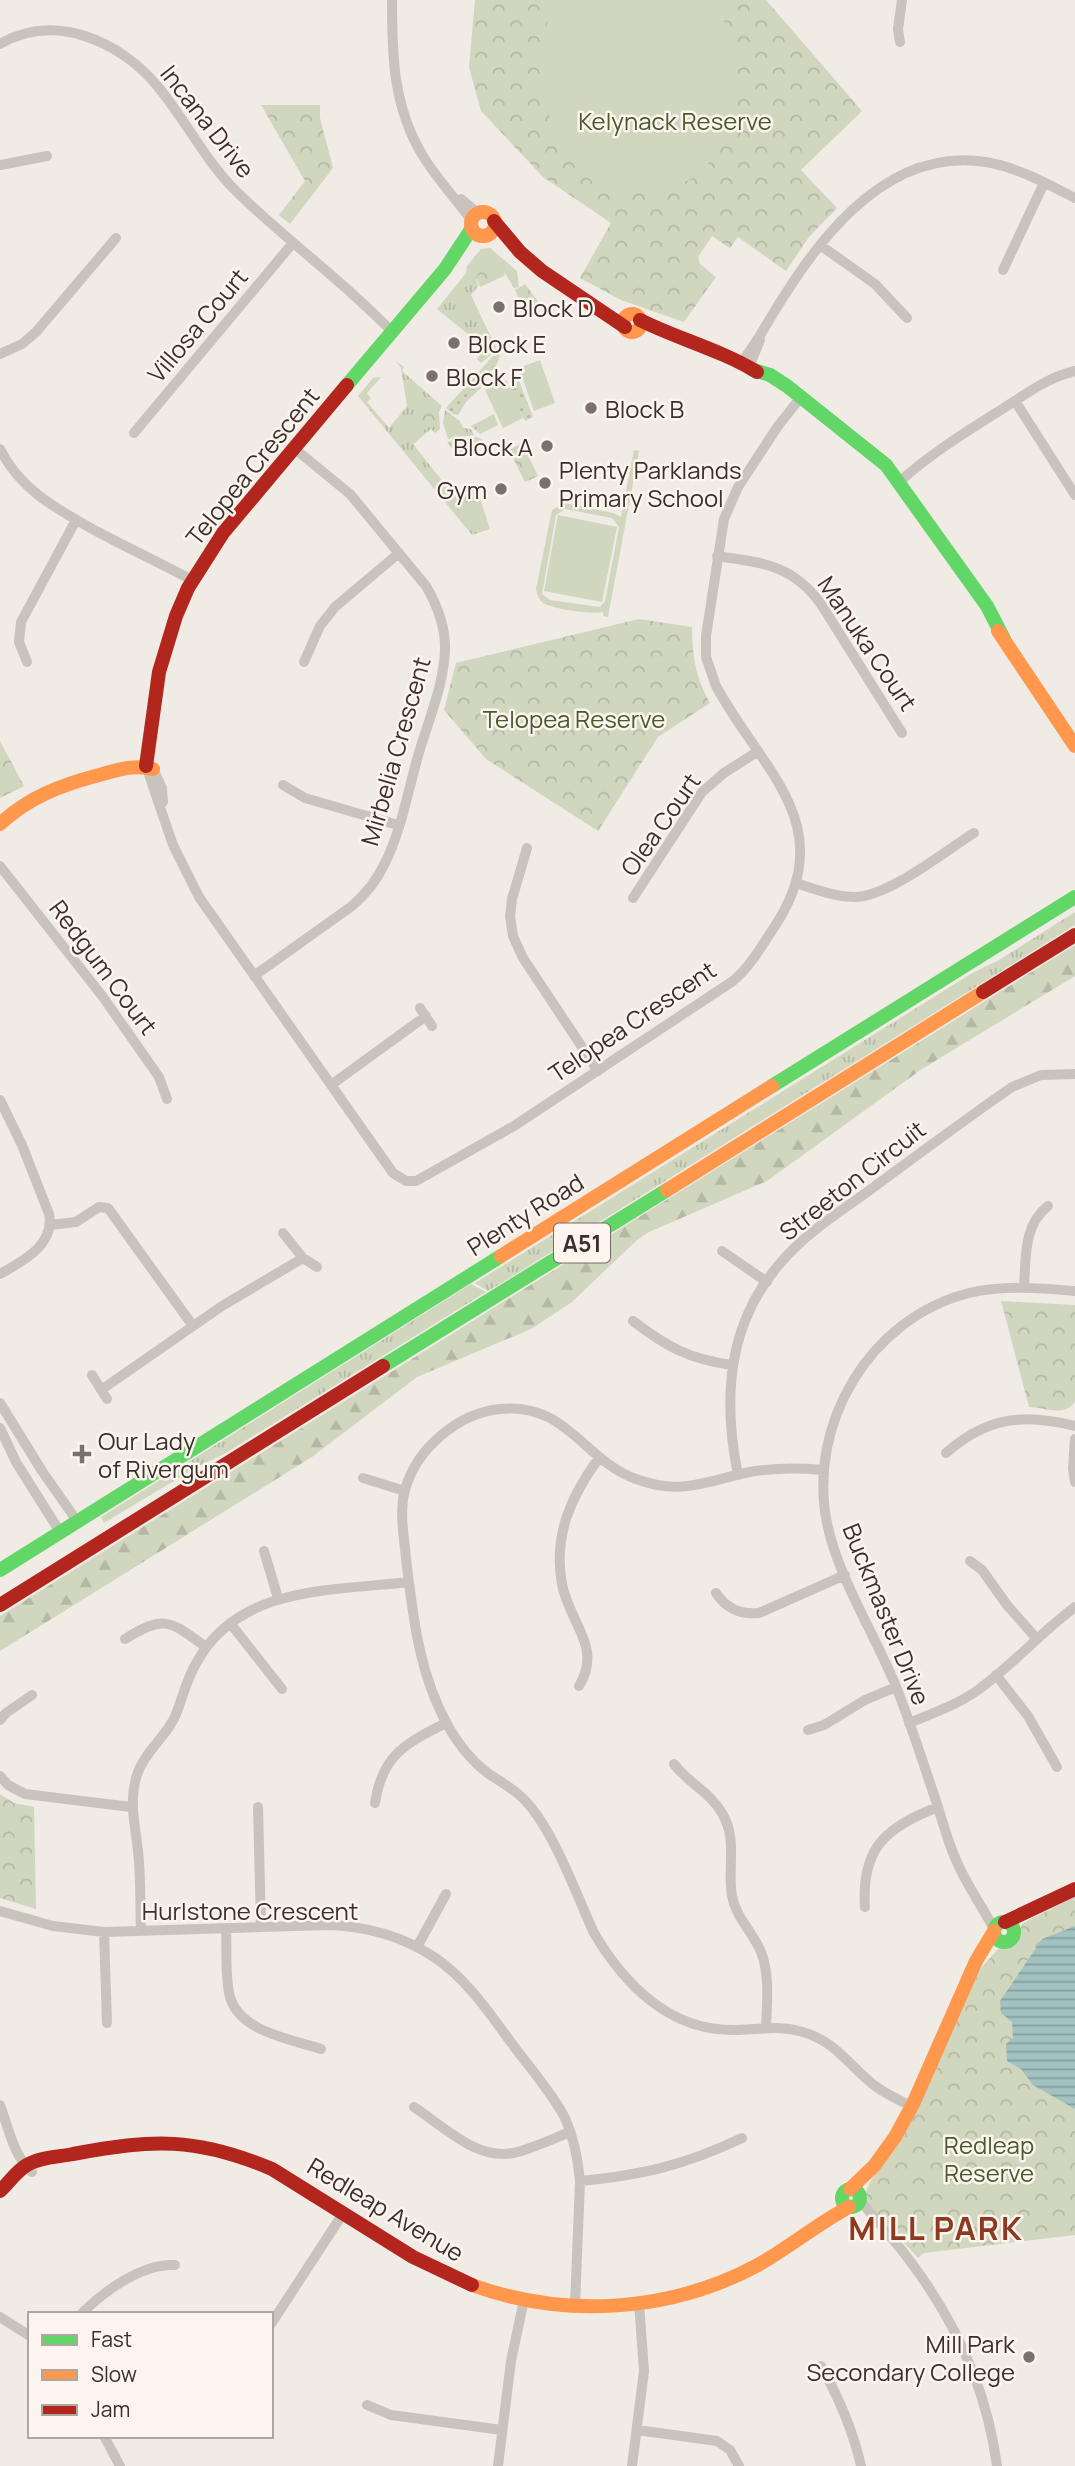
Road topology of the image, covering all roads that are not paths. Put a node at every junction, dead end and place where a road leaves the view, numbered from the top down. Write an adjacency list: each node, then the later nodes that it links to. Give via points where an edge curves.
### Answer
1 (392, 0): 9 (street, via 394,77 410,132 424,158)
2 (902, 0): 3 (street)
3 (900, 42)
4 (0, 44): 11 (street, Incana Drive, via 31,32 63,30 82,34 124,56 160,89 233,188)
5 (47, 156): 6 (street)
6 (0, 165)
7 (1044, 183): 8 (street); 12 (street, via 986,162 955,160 925,165 878,188); 13 (street)
8 (1075, 198)
9 (481, 226): 15 (main road, Telopea Crescent); 17 (main road, via 602,311)
10 (116, 238): 16 (street, via 36,332)
11 (292, 244): 15 (street, Incana Drive); 21 (street, Villosa Court)
12 (820, 245): 14 (street, via 875,284); 17 (street, via 781,299)
13 (1003, 270)
14 (907, 317)
15 (395, 329): 23 (main road, Telopea Crescent)
16 (0, 354)
17 (747, 366): 19 (main road)
18 (1075, 371): 20 (street, via 1048,380)
19 (797, 395): 24 (main road, via 862,446); 28 (street, Telopea Crescent, via 731,498)
20 (1015, 401): 24 (street, via 956,438); 25 (street)
21 (134, 433)
22 (0, 449): 26 (street, via 29,489)
23 (295, 449): 27 (street, Mirbelia Crescent, via 350,494); 29 (main road, Telopea Crescent, via 223,533)
24 (899, 484): 33 (main road, via 987,606)
25 (1075, 495)
26 (76, 520): 29 (street); 30 (street, via 21,622 19,642)
27 (399, 553): 31 (street, via 335,607 320,626); 39 (street, Mirbelia Crescent, via 435,603 445,646 441,676)
28 (717, 556): 32 (street, Manuka Court, via 778,568 808,588); 34 (street, Telopea Crescent, via 706,657 719,692)
29 (190, 582): 36 (main road, Telopea Crescent, via 156,680 152,721 156,751)
30 (27, 662)
31 (304, 662)
32 (902, 733)
33 (1072, 742): 35 (main road)
34 (757, 752): 43 (street, Telopea Crescent, via 790,805 798,827 801,859); 45 (street, Olea Court, via 702,792)
35 (1075, 752)
36 (149, 769): 38 (main road, via 115,769 47,790); 47 (street, Telopea Crescent, via 162,788 163,813 177,855 199,897)
37 (283, 785): 39 (street, via 305,798)
38 (0, 824)
39 (398, 825): 47 (street, Mirbelia Crescent, via 384,864 359,899)
40 (974, 833): 43 (street, via 871,895 846,897)
41 (527, 848): 49 (street, via 512,899 513,936)
42 (0, 866): 52 (street, Redgum Court, via 92,981 154,1068)
43 (796, 883): 49 (street, Telopea Crescent, via 780,917 739,976)
44 (1075, 897): 79 (main road, Plenty Road / A51)
45 (633, 898)
46 (1075, 935): 81 (main road, A51)
47 (254, 976): 51 (street, Telopea Crescent)
48 (432, 1026): 51 (street, via 423,1012)
49 (597, 1072): 51 (street, Telopea Crescent, via 506,1132 411,1181 393,1173)
50 (1075, 1074): 61 (street, Streeton Circuit, via 1041,1075 1012,1087 815,1230)
51 (331, 1085)
52 (167, 1098)
53 (0, 1100): 55 (street, via 29,1162)
54 (1048, 1206): 62 (street, via 1030,1231)
55 (50, 1225): 60 (street, via 40,1247); 65 (street, via 76,1222 99,1207 108,1208)
56 (283, 1233): 58 (street)
57 (722, 1251): 61 (street)
58 (303, 1258): 59 (street); 65 (street)
59 (317, 1267)
60 (0, 1274)
61 (767, 1282): 66 (street, Streeton Circuit, via 745,1320)
62 (1024, 1287): 63 (street, Buckmaster Drive); 74 (street, Buckmaster Drive, via 983,1290 947,1301 887,1339 845,1392 831,1427)
63 (1075, 1291)
64 (632, 1321): 66 (street, via 684,1355)
65 (193, 1326): 67 (street, via 104,1395)
66 (732, 1365): 75 (street, Streeton Circuit, via 729,1424)
67 (92, 1375)
68 (0, 1403): 79 (street)
69 (1075, 1426): 72 (street, via 1025,1418 996,1423 970,1434)
70 (0, 1428): 80 (street)
71 (1075, 1438): 77 (street)
72 (946, 1453)
73 (599, 1458): 75 (street, via 636,1479 669,1486 702,1485); 78 (street, via 553,1419 527,1410 499,1409 462,1422 435,1441 418,1460); 97 (street, via 573,1497 560,1548 562,1587 589,1657 588,1671)
74 (823, 1470): 75 (street, via 779,1469); 86 (street, Buckmaster Drive, via 827,1521)
75 (738, 1475)
76 (363, 1478): 78 (street)
77 (1075, 1482)
78 (405, 1491): 87 (street, via 402,1516)
79 (77, 1521): 80 (main road, Plenty Road / A51); 81 (main road)
80 (60, 1532): 83 (main road); 85 (main road, Plenty Road / A51)
81 (93, 1547): 83 (main road, A51)
82 (264, 1550): 89 (street)
83 (76, 1557): 90 (main road, A51)
84 (970, 1562): 93 (street, via 982,1570)
85 (0, 1570)
86 (845, 1575): 88 (street, via 760,1613 734,1610); 98 (street, Buckmaster Drive)
87 (409, 1582): 89 (street); 102 (street, via 423,1665)
88 (716, 1593)
89 (278, 1598): 92 (street)
90 (0, 1605)
91 (1075, 1607): 93 (street)
92 (230, 1623): 95 (street); 99 (street)
93 (1036, 1638): 96 (street)
94 (125, 1639): 95 (street, via 144,1627 164,1623)
95 (206, 1647): 109 (street, via 191,1672 174,1720 139,1769)
96 (996, 1675): 103 (street, via 958,1702); 106 (street, via 1028,1716)
97 (579, 1686)
98 (896, 1687): 103 (street, Buckmaster Drive); 104 (street)
99 (282, 1689)
100 (32, 1695): 101 (street)
101 (0, 1720)
102 (446, 1723): 108 (street, via 408,1743 390,1760 379,1780); 123 (street, via 469,1757 522,1797 538,1817 604,1950 642,1995 702,2026 731,2030)
103 (909, 1723): 111 (street, Buckmaster Drive)
104 (808, 1730)
105 (674, 1764): 123 (street, via 716,1803 729,1826 732,1898 764,1962)
106 (1057, 1767)
107 (0, 1776): 109 (street, via 25,1794)
108 (375, 1803)
109 (131, 1807): 119 (street)
110 (258, 1807): 116 (street)
111 (938, 1807): 114 (street, via 894,1828 877,1847 864,1879); 118 (street, Buckmaster Drive, via 955,1859)
112 (1075, 1889): 118 (main road, Redleap Avenue)
113 (446, 1894): 121 (street)
114 (865, 1907)
115 (0, 1911): 120 (street, Hurlstone Crescent, via 42,1924)
116 (261, 1927): 117 (street, Hurlstone Crescent); 121 (street, Hurlstone Crescent, via 357,1927)
117 (226, 1928): 119 (street, Hurlstone Crescent); 124 (street, via 229,1996 237,2011 252,2024)
118 (1002, 1929): 126 (main road, Redleap Avenue, via 971,1970)
119 (141, 1931): 120 (street, Hurlstone Crescent)
120 (104, 1932): 122 (street)
121 (417, 1947): 128 (street, Hurlstone Crescent, via 473,1992 551,2096)
122 (107, 2023)
123 (766, 2027): 126 (street, via 794,2029 828,2043 872,2084)
124 (321, 2049)
125 (0, 2105): 130 (street)
126 (911, 2106): 133 (main road, Redleap Avenue)
127 (414, 2107): 128 (street, via 476,2148 492,2153 519,2151)
128 (570, 2132): 131 (street, Hurlstone Crescent)
129 (742, 2138): 131 (street, via 677,2165 637,2175)
130 (29, 2168): 132 (main road, Redleap Avenue, via 16,2185); 134 (main road, Redleap Avenue, via 57,2165 73,2155 116,2145 162,2142 206,2147 272,2169)
131 (580, 2180): 138 (street, Hurlstone Crescent)
132 (1, 2191)
133 (852, 2199): 137 (main road, Redleap Avenue, via 780,2252 729,2278 678,2296); 153 (street, via 909,2259 948,2318 980,2390)
134 (344, 2212): 136 (main road, Redleap Avenue, via 429,2266); 141 (street)
135 (174, 2265): 139 (street, via 152,2269 113,2287)
136 (524, 2300): 138 (main road, Redleap Avenue); 145 (street)
137 (639, 2303): 138 (main road, Redleap Avenue); 146 (street, via 644,2371)
138 (575, 2306)
139 (83, 2312)
140 (0, 2317): 142 (street)
141 (273, 2321)
142 (28, 2335)
143 (821, 2367): 152 (street, via 850,2426)
144 (367, 2405): 145 (street, via 391,2415)
145 (502, 2430): 149 (street)
146 (637, 2430): 150 (street); 151 (street, via 717,2441 730,2450)
147 (105, 2438): 148 (street)
148 (120, 2466)
149 (498, 2466)
150 (632, 2466)
151 (739, 2466)
152 (861, 2466)
153 (997, 2466)

